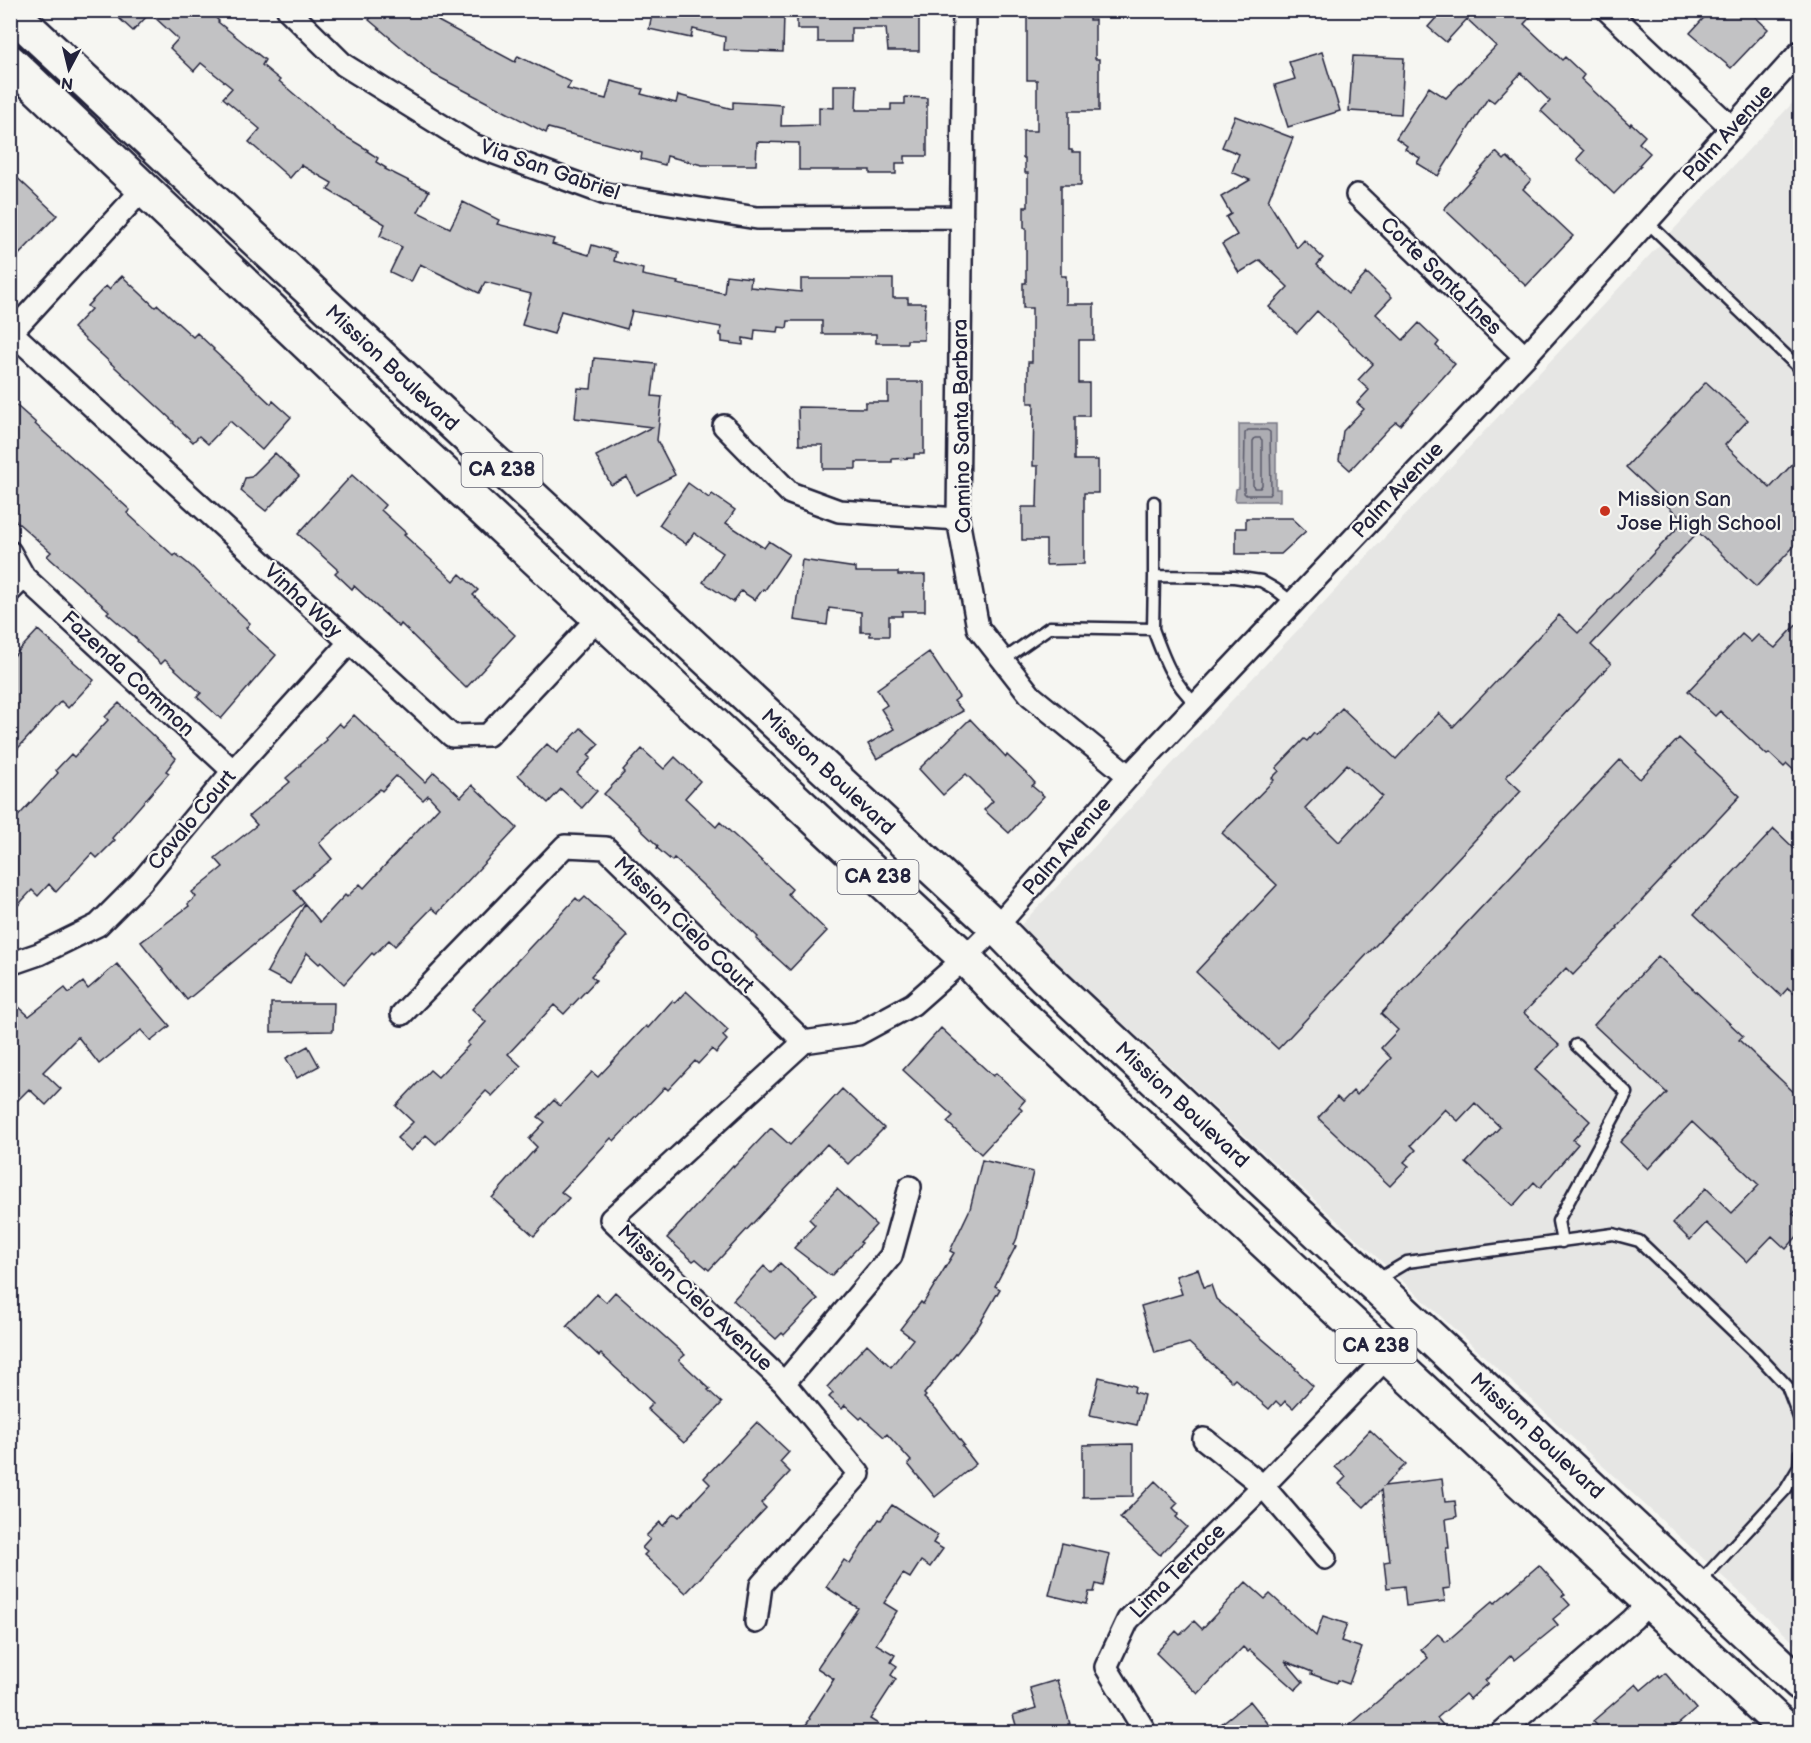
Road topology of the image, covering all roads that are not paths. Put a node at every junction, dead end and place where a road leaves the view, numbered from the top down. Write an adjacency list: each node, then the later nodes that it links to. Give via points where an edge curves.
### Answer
1 (10, 10): 29 (main road, Mission Boulevard / CA 238)
2 (288, 10): 10 (street, Via San Gabriel, via 345,65 473,145 606,194 757,218)
3 (964, 10): 10 (street, Camino Santa Barbara)
4 (1607, 10): 7 (street)
5 (1800, 52): 7 (street, Palm Avenue)
6 (10, 62): 8 (main road, Mission Boulevard / CA 238)
7 (1732, 128): 11 (street, Palm Avenue)
8 (142, 189): 12 (street); 22 (main road, Mission Boulevard / CA 238)
9 (1357, 195): 13 (street, Corte Santa Ines)
10 (962, 217): 17 (street, Camino Santa Barbara)
11 (1646, 221): 13 (street, Palm Avenue); 14 (lane)
12 (11, 332): 24 (street, Vinha Way)
13 (1525, 357): 21 (street, Palm Avenue)
14 (1800, 369)
15 (724, 426): 17 (street, via 790,493 839,512)
16 (1154, 502): 19 (lane)
17 (958, 519): 25 (street, Camino Santa Barbara, via 978,628)
18 (10, 552): 20 (street, Fazenda Common)
19 (1154, 576): 21 (lane, via 1261,581); 23 (lane)
20 (17, 584): 27 (street, Fazenda Common)
21 (1292, 602): 26 (street, Palm Avenue)
22 (598, 618): 24 (street, Vinha Way, via 488,735 452,736); 30 (main road, Mission Boulevard / CA 238)
23 (1154, 629): 25 (lane, via 1050,627); 26 (lane, via 1165,664)
24 (349, 643): 27 (street, Cavalo Court)
25 (1004, 660): 28 (street, Camino Santa Barbara, via 1031,696)
26 (1196, 704): 28 (street, Palm Avenue)
27 (233, 771): 31 (street, Cavalo Court, via 141,882 99,925)
28 (1129, 776): 29 (street, Palm Avenue)
29 (996, 927): 30 (street); 37 (main road, Mission Boulevard / CA 238)
30 (965, 958): 33 (street, via 913,1004 858,1034); 38 (main road, Mission Boulevard / CA 238, via 1008,1003)
31 (10, 964)
32 (402, 1014): 33 (street, Mission Cielo Court, via 565,846 606,848)
33 (804, 1042): 39 (street, Mission Cielo Avenue, via 611,1219)
34 (1576, 1045): 36 (lane, via 1628,1093 1558,1221)
35 (910, 1187): 39 (street, via 891,1256)
36 (1562, 1242): 37 (lane, via 1407,1262); 40 (lane, via 1613,1234 1639,1241 1788,1386)
37 (1373, 1283): 45 (main road, Mission Boulevard / CA 238)
38 (1387, 1357): 43 (street, Lima Terrace); 46 (main road, Mission Boulevard / CA 238)
39 (784, 1383): 47 (street, Mission Cielo Avenue, via 859,1474 761,1585)
40 (1800, 1420)
41 (1204, 1439): 43 (street)
42 (1800, 1453): 45 (lane, via 1798,1467 1786,1490)
43 (1263, 1486): 44 (street); 49 (street, Lima Terrace, via 1128,1620 1106,1667)
44 (1325, 1558)
45 (1696, 1586): 48 (main road, Mission Boulevard / CA 238)
46 (1649, 1602): 50 (street); 51 (main road, Mission Boulevard / CA 238)
47 (756, 1622)
48 (1800, 1683)
49 (1143, 1728)
50 (1502, 1732)
51 (1789, 1732)

